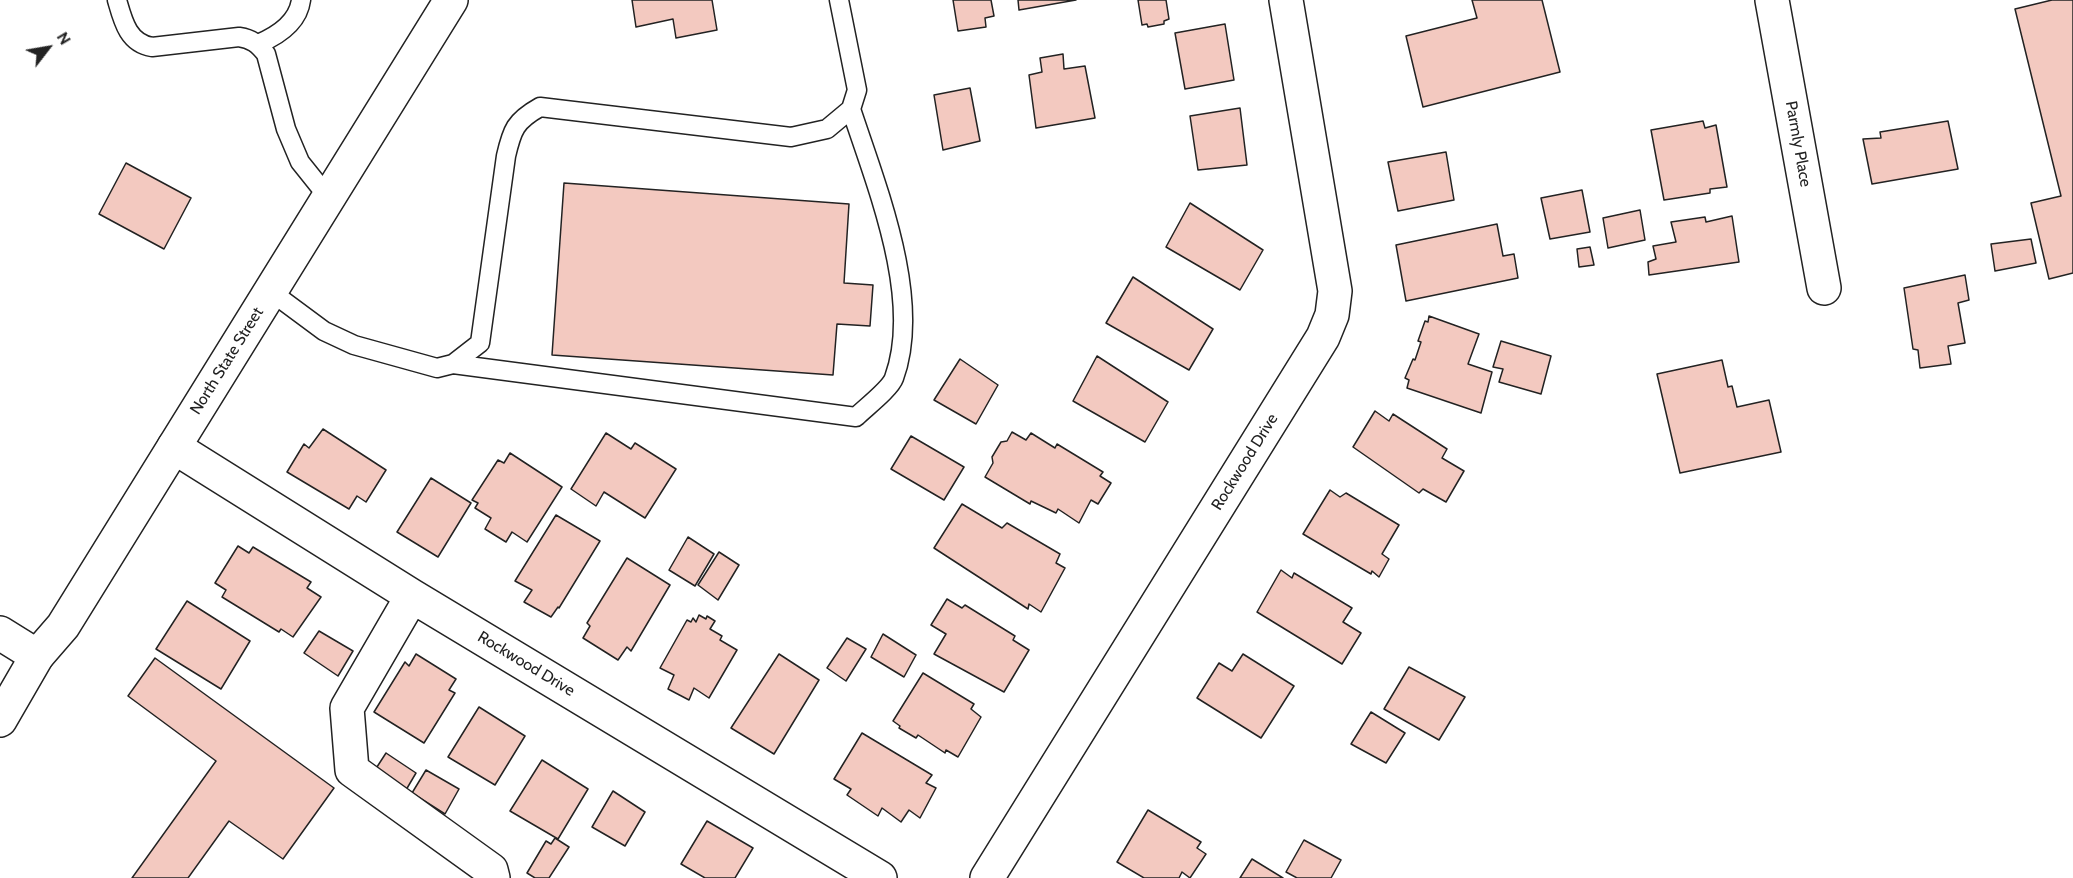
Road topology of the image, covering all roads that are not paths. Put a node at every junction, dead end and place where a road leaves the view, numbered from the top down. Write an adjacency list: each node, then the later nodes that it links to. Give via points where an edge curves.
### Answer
1 (117, 0): 7 (lane, via 132,38 143,46 239,38)
2 (301, 0): 7 (lane, via 290,24 274,38)
3 (451, 0): 9 (street, North State Street)
4 (839, 0): 8 (lane, via 856,90)
5 (1286, 0): 20 (street, Rockwood Drive, via 1335,291 1332,315 1323,337)
6 (1772, 0): 10 (street, Parmly Place)
7 (258, 44): 9 (lane, via 266,54 286,129 300,162)
8 (851, 109): 12 (lane, via 827,129 791,137 540,107 524,116 512,131 506,156 480,343); 12 (lane, via 888,222 901,290 903,337 894,380 856,417)
9 (328, 197): 11 (street, North State Street)
10 (1824, 288)
11 (270, 291): 12 (lane, via 324,331 354,345 437,368); 13 (street, North State Street)
12 (453, 364)
13 (174, 447): 14 (street, Rockwood Drive); 16 (street, North State Street, via 63,626)
14 (412, 596): 18 (street, via 346,708 352,770 491,870); 19 (street, Rockwood Drive)
15 (0, 633): 16 (street)
16 (36, 656): 17 (street, North State Street)
17 (0, 720)
18 (493, 878)
19 (880, 878)
20 (987, 878)

